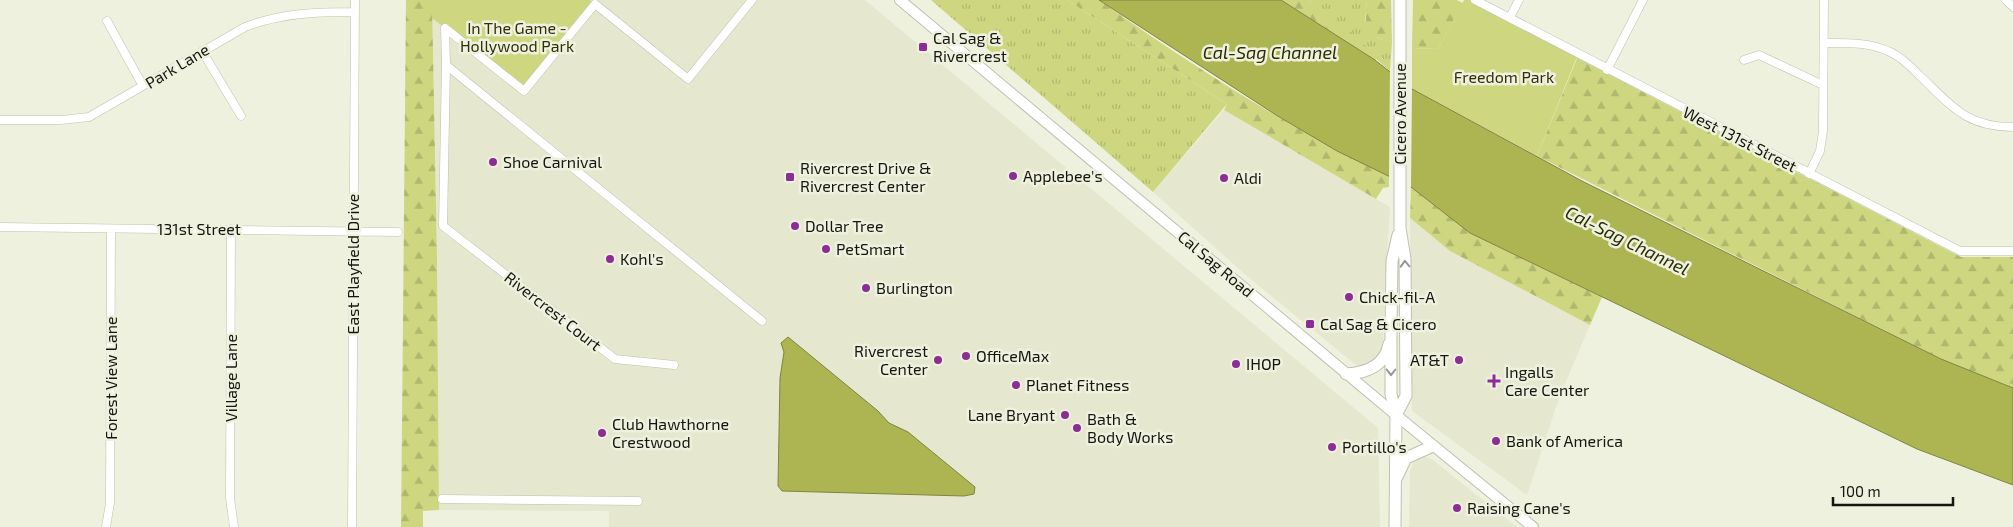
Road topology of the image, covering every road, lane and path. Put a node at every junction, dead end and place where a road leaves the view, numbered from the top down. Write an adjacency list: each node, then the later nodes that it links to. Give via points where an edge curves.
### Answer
1 (355, 0): 11 (street, East Playfield Drive)
2 (752, 0): 17 (street, via 688,79 595,4 524,92 445,28)
3 (900, 0): 35 (main road, Cal Sag Road)
4 (1400, 0): 26 (main road, Cicero Avenue)
5 (1475, 0): 12 (street, West 131st Street)
6 (1519, 0): 12 (street)
7 (1643, 0): 18 (street)
8 (1824, 0): 14 (street)
9 (2006, 0): 10 (street)
10 (2013, 7)
11 (355, 12): 15 (street, Park Lane, via 300,12 272,18 240,30); 29 (street, East Playfield Drive)
12 (1510, 17): 18 (street, West 131st Street)
13 (107, 21): 20 (street)
14 (1824, 43): 19 (street); 23 (street, via 1862,44 1889,51 1959,113 1978,123)
15 (202, 51): 20 (street, Park Lane); 21 (street)
16 (1744, 60): 19 (street, via 1759,55)
17 (446, 65): 32 (street); 34 (street, Rivercrest Court, via 443,226 615,359)
18 (1608, 70): 24 (street, West 131st Street)
19 (1823, 85): 24 (street, via 1820,151)
20 (143, 86): 22 (street, Park Lane, via 89,117)
21 (242, 116)
22 (0, 120)
23 (2013, 127)
24 (1809, 174): 31 (street, West 131st Street, via 1960,251)
25 (0, 227): 27 (street, 131st Street)
26 (1400, 228): 33 (main road, Cicero Avenue, via 1392,261); 36 (main road, Cicero Avenue, one-way to 26, via 1406,396 1405,259)
27 (111, 229): 28 (street, 131st Street); 41 (street, Forest View Lane, via 110,503)
28 (232, 230): 29 (street, 131st Street); 42 (street, Village Lane, via 230,498)
29 (353, 232): 30 (street, 131st Street); 43 (street, East Playfield Drive)
30 (398, 232)
31 (2013, 251)
32 (762, 321)
33 (1391, 328): 35 (main road, via 1388,348 1380,363 1361,373); 36 (main road, Cicero Avenue, one-way to 36, via 1391,394)
34 (674, 365)
35 (1346, 374): 36 (main road, Cal Sag Road)
36 (1396, 415): 37 (main road, Cal Sag Road); 38 (main road, Cicero Avenue)
37 (1433, 446): 38 (main road, via 1406,458); 45 (main road, Cal Sag Road)
38 (1395, 480): 44 (main road, Cicero Avenue)
39 (442, 499): 40 (street)
40 (638, 501)
41 (106, 527)
42 (234, 527)
43 (352, 527)
44 (1395, 527)
45 (1533, 527)

